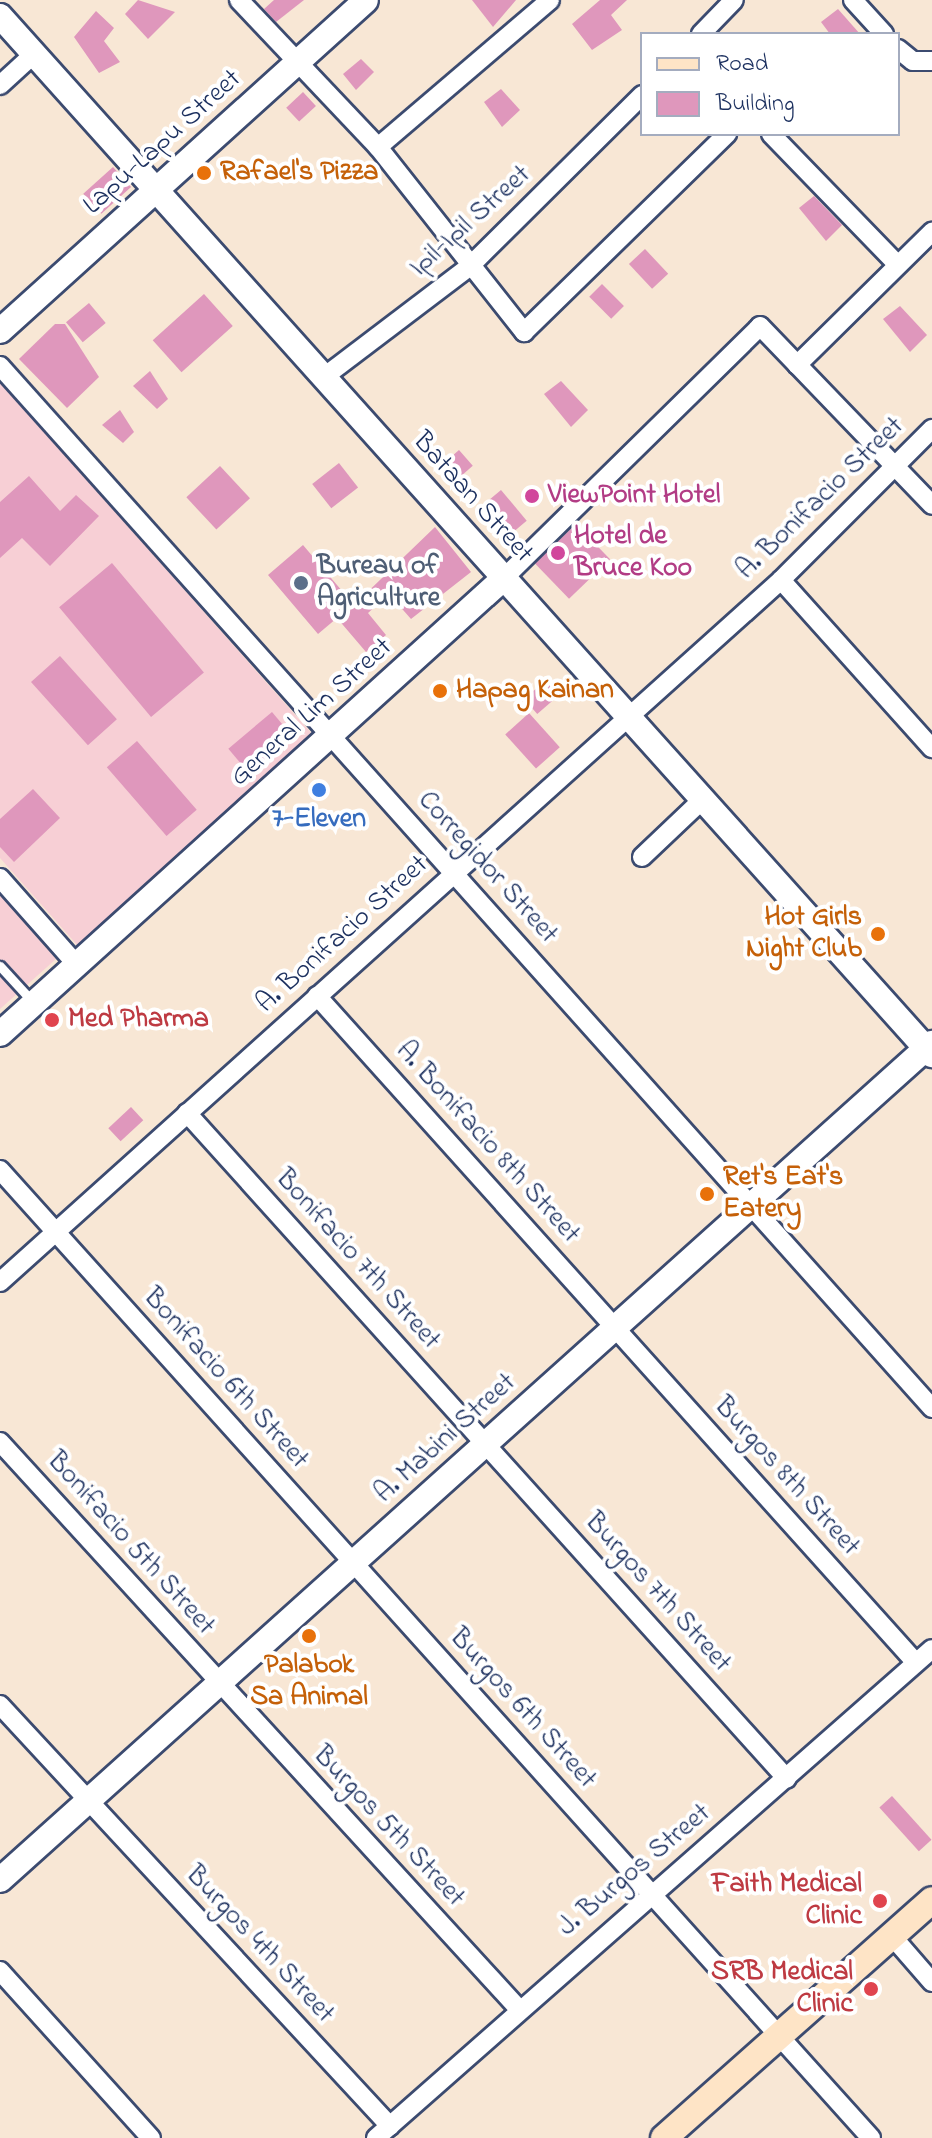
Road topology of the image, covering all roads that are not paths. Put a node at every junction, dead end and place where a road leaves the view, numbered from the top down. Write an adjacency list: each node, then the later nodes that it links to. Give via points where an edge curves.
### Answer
1 (239, 0): 12 (street)
2 (366, 0): 12 (street, Lapu-Lapu Street)
3 (550, 0): 17 (street)
4 (734, 0): 7 (street)
5 (853, 0): 8 (street)
6 (0, 16): 10 (street, Bataan Street)
7 (703, 32)
8 (882, 32)
9 (900, 51): 11 (street, via 913,61)
10 (34, 54): 13 (street); 18 (street, Bataan Street)
11 (932, 61)
12 (296, 64): 17 (street); 18 (street, Lapu-Lapu Street)
13 (0, 85)
14 (640, 97): 21 (street, Ipil-Ipil Street)
15 (725, 136): 21 (street, via 529,331 514,326)
16 (773, 136): 20 (street)
17 (378, 147): 21 (street)
18 (156, 190): 22 (street, Lapu-Lapu Street); 25 (street, Bataan Street)
19 (932, 232): 20 (street)
20 (897, 264): 23 (street)
21 (469, 267): 25 (street, Ipil-Ipil Street)
22 (0, 331)
23 (797, 365): 27 (street); 29 (street, General Lim Street, via 760,326)
24 (0, 366): 32 (street, Corregidor Street)
25 (324, 377): 29 (street, Bataan Street)
26 (932, 429): 27 (street, A. Bonifacio Street)
27 (896, 466): 28 (street); 30 (street, A. Bonifacio Street)
28 (932, 505)
29 (504, 578): 31 (street, Bataan Street); 32 (street, General Lim Street)
30 (781, 580): 31 (street, A. Bonifacio Street); 33 (street)
31 (628, 718): 34 (street, Bataan Street); 36 (street, A. Bonifacio Street)
32 (332, 736): 36 (street, Corregidor Street); 38 (street, General Lim Street)
33 (932, 748)
34 (702, 800): 35 (street); 43 (street, Bataan Street)
35 (642, 857)
36 (454, 873): 40 (street, A. Bonifacio Street); 46 (street, Corregidor Street)
37 (0, 878): 38 (street)
38 (77, 965): 41 (street, General Lim Street)
39 (1, 969): 41 (lane)
40 (317, 996): 44 (street, A. Bonifacio Street); 49 (street, A. Bonifacio 8th Street)
41 (35, 1004): 42 (street, General Lim Street)
42 (0, 1034)
43 (930, 1048): 46 (street, A. Mabini Street)
44 (187, 1113): 47 (street, A. Bonifacio Street); 52 (street, Bonifacio 7th Street)
45 (0, 1170): 47 (street, Bonifacio 6th Street)
46 (751, 1205): 49 (street, A. Mabini Street); 50 (street, Corregidor Street)
47 (55, 1232): 48 (street, A. Bonifacio Street); 53 (street, Bonifacio 6th Street)
48 (0, 1282)
49 (615, 1328): 52 (street, A. Mabini Street); 55 (street, Burgos 8th Street)
50 (932, 1408)
51 (0, 1442): 56 (street, Bonifacio 5th Street)
52 (485, 1444): 53 (street, A. Mabini Street); 58 (street, Burgos 7th Street)
53 (352, 1563): 56 (street, A. Mabini Street); 61 (street, Burgos 6th Street)
54 (932, 1649): 55 (street, J. Burgos Street)
55 (916, 1663): 58 (street, J. Burgos Street)
56 (218, 1684): 59 (street, A. Mabini Street); 66 (street, Burgos 5th Street)
57 (0, 1705): 59 (street, Burgos 4th Street)
58 (787, 1779): 61 (street, J. Burgos Street)
59 (87, 1802): 60 (street, A. Mabini Street); 68 (street, Burgos 4th Street)
60 (0, 1880)
61 (651, 1892): 66 (street, J. Burgos Street); 67 (street, Burgos 6th Street)
62 (932, 1900): 63 (main road)
63 (892, 1936): 65 (street); 67 (main road)
64 (0, 1971): 69 (street)
65 (932, 1982)
66 (518, 2008): 68 (street, J. Burgos Street)
67 (779, 2036): 70 (main road); 71 (street, Burgos 6th Street)
68 (383, 2132)
69 (151, 2138)
70 (664, 2138)
71 (871, 2138)

